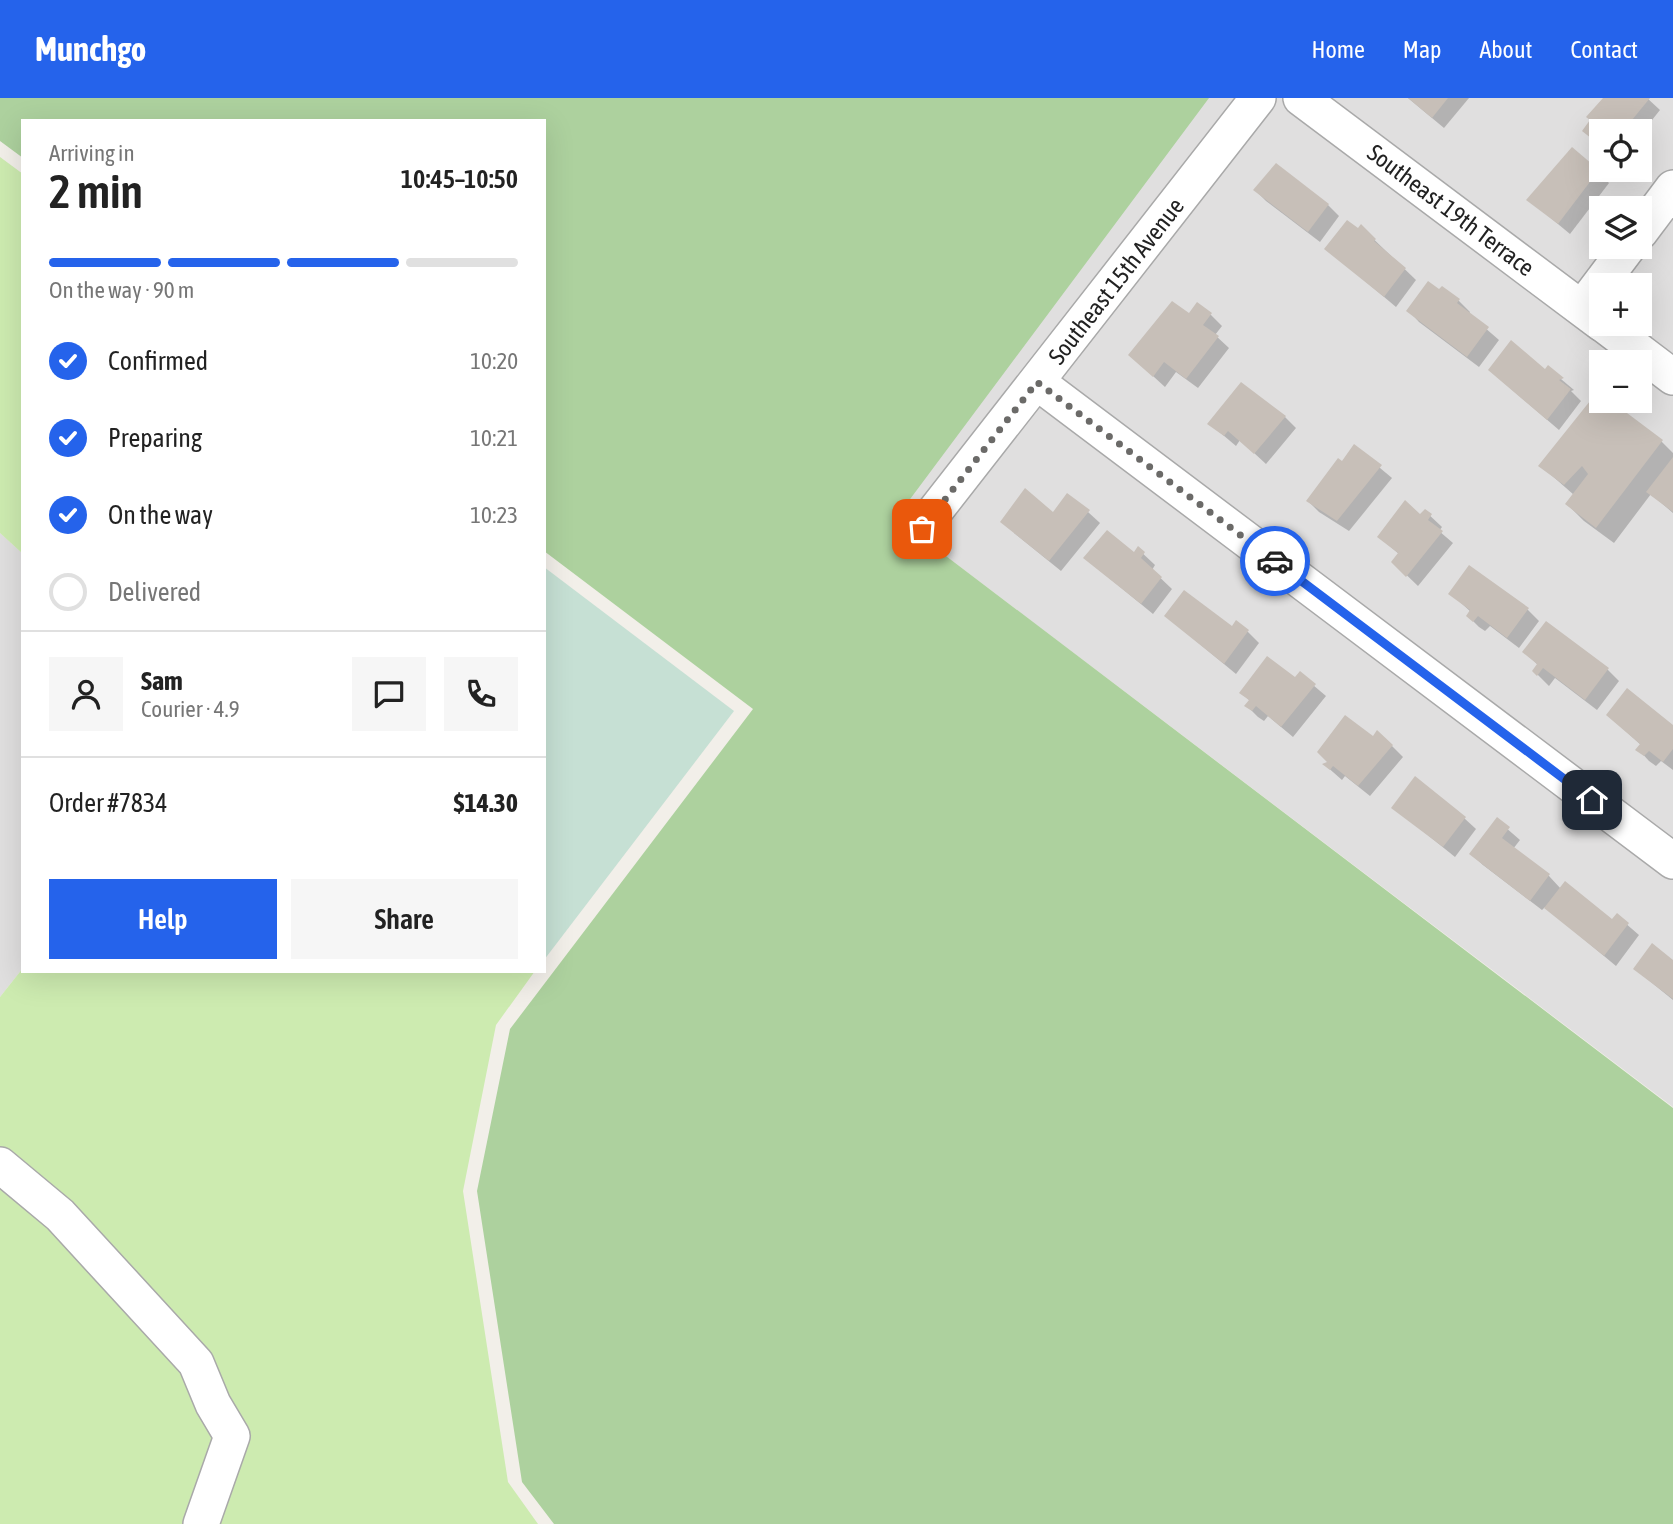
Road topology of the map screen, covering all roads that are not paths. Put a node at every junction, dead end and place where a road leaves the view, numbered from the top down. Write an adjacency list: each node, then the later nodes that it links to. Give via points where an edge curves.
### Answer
1 (1258, 98): 8 (street, Southeast 15th Avenue)
2 (1301, 98): 5 (street, Southeast 19th Terrace)
3 (1673, 188): 4 (street)
4 (1652, 216)
5 (1589, 314)
6 (1619, 336): 7 (street, Southeast 19th Terrace)
7 (1673, 377)
8 (1037, 382): 9 (street, Southeast 15th Avenue); 10 (street)
9 (922, 529)
10 (1668, 847)
11 (0, 1166): 12 (street, via 60,1214 196,1363 232,1436)
12 (201, 1524)

